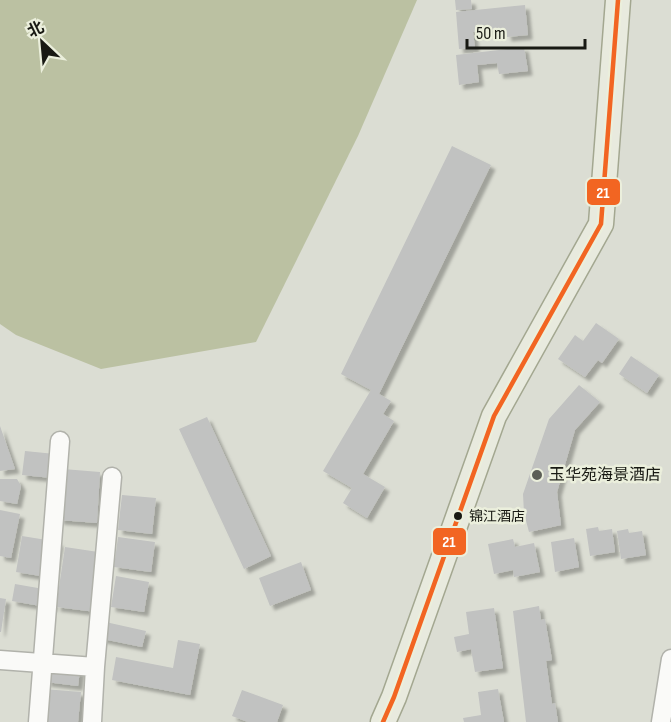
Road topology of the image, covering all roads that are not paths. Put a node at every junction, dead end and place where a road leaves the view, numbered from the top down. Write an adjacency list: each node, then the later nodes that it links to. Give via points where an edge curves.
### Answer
1 (618, 0): 10 (main road, via 601,224 494,416)
2 (60, 441): 6 (street)
3 (112, 477): 7 (street)
4 (671, 659): 11 (street)
5 (0, 660): 6 (street)
6 (43, 663): 7 (street); 8 (street)
7 (95, 667): 9 (street)
8 (38, 722)
9 (92, 722)
10 (383, 722)
11 (661, 722)

